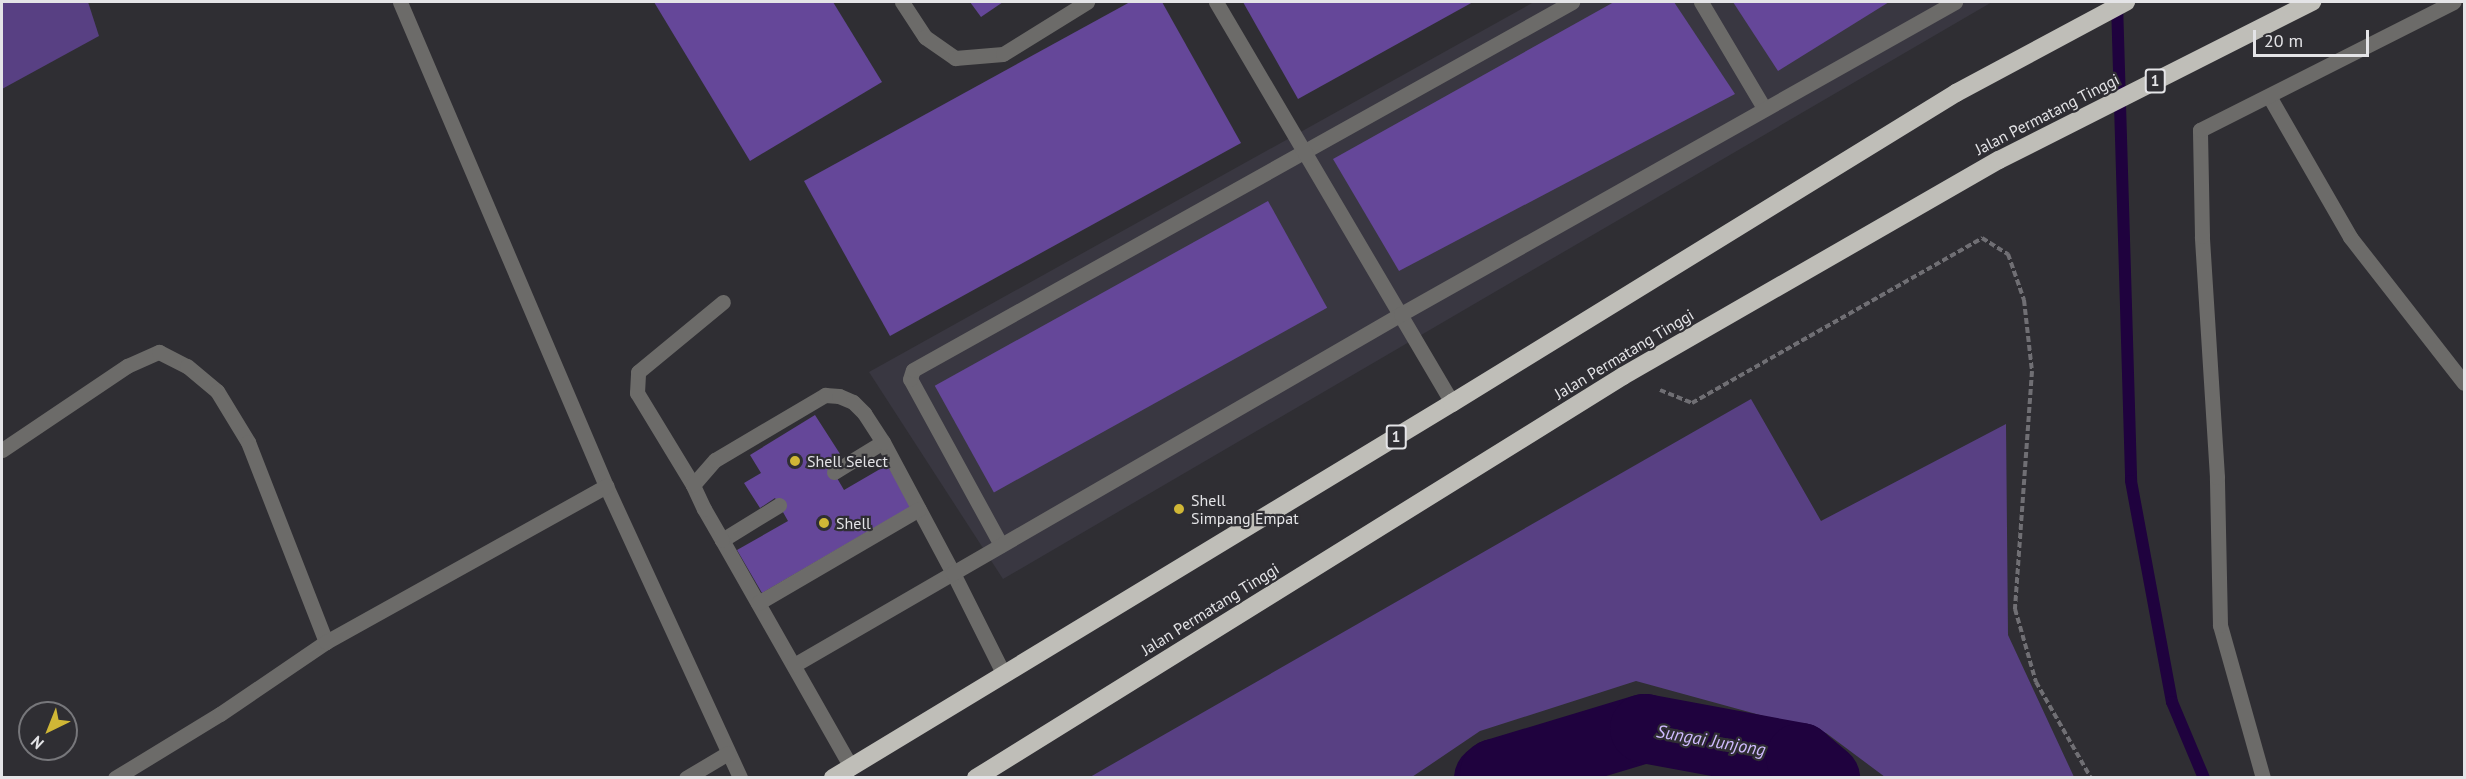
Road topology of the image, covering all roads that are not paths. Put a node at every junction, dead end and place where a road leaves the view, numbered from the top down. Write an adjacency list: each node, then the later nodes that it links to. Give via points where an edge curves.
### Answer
1 (400, 2): 22 (street)
2 (902, 2): 3 (street, via 925,37 955,58 1003,54)
3 (1087, 2)
4 (1216, 2): 13 (street)
5 (1572, 2): 13 (street)
6 (1701, 2): 12 (street)
7 (1956, 2): 12 (street)
8 (2126, 2): 17 (highway, 1, via 1956,93)
9 (2312, 2): 38 (highway, Jalan Permatang Tinggi / 1, via 1999,160 1623,376)
10 (2453, 2): 11 (street)
11 (2269, 96): 16 (street, via 2350,237); 39 (street, via 2200,130 2202,236 2217,477 2220,626)
12 (1764, 108): 15 (street)
13 (1305, 151): 15 (street); 26 (street, via 913,370 910,379)
14 (723, 302): 21 (street, via 638,372 637,393)
15 (1401, 314): 17 (street); 26 (street)
16 (2464, 381)
17 (1452, 403): 31 (highway, 1)
18 (882, 442): 20 (street); 21 (street, via 853,402 825,395 715,460); 24 (street)
19 (2, 450): 29 (street, via 127,366 159,352 187,366 217,391 248,442)
20 (834, 471)
21 (693, 485): 25 (street)
22 (606, 486): 29 (street); 32 (street)
23 (779, 505): 25 (street)
24 (919, 509): 27 (street); 28 (street)
25 (723, 540): 28 (street)
26 (1001, 545): 27 (street)
27 (953, 573): 30 (street); 31 (street)
28 (758, 603): 30 (street)
29 (326, 642): 34 (street, via 220,714)
30 (794, 665): 33 (street)
31 (1004, 675): 33 (highway, 1)
32 (728, 753): 35 (street); 36 (street)
33 (851, 767): 37 (highway, 1)
34 (115, 777)
35 (686, 777)
36 (740, 777)
37 (833, 777)
38 (976, 777)
39 (2263, 777)

